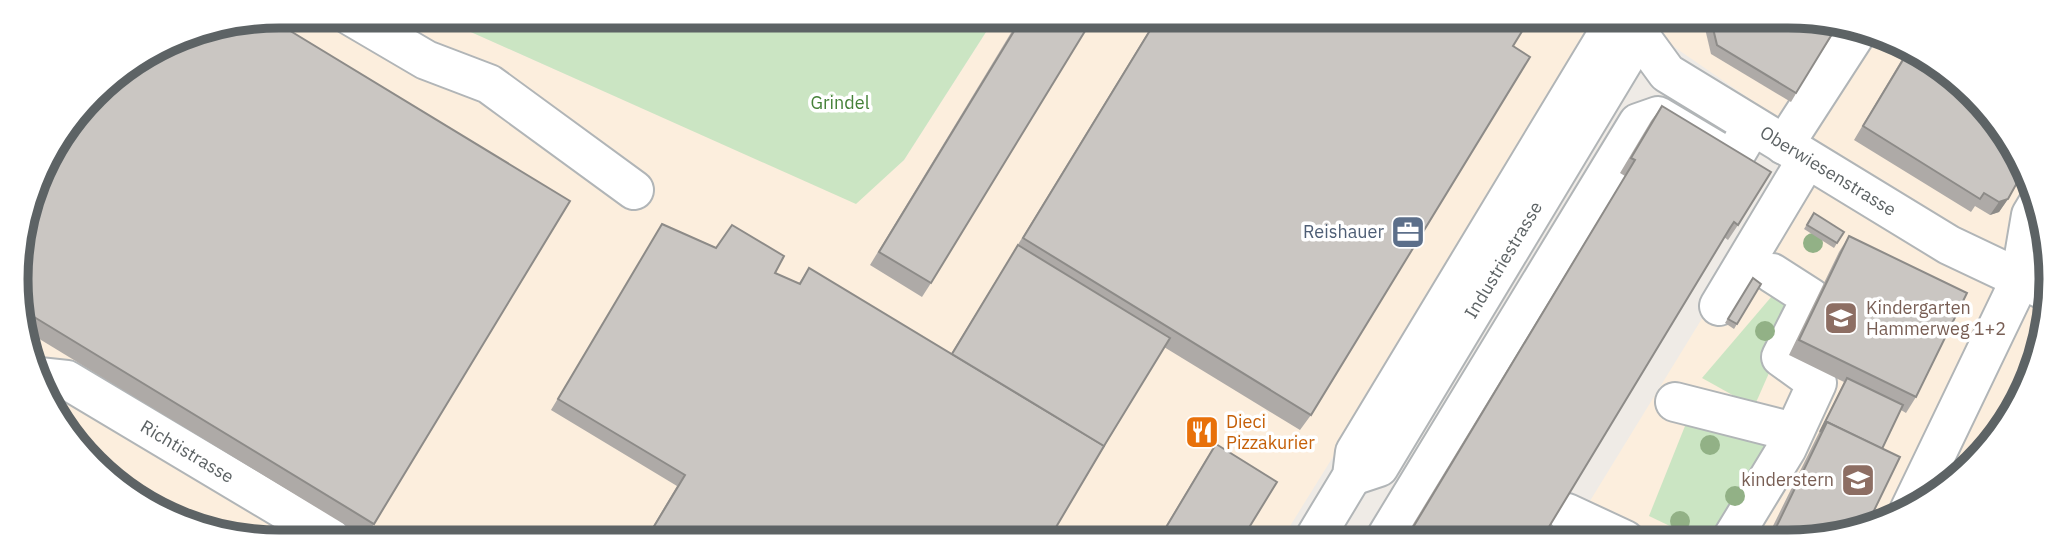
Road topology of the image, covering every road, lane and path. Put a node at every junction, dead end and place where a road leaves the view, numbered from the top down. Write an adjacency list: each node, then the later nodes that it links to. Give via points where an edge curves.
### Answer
1 (371, 28): 6 (street, via 426,60 488,84)
2 (1633, 28): 17 (street, Industriestrasse, via 1630,50 1379,467 1352,476)
3 (1638, 28): 5 (street, Oberwiesenstrasse, via 1667,73)
4 (1853, 37): 5 (street)
5 (1781, 144): 9 (street, Oberwiesenstrasse, via 1949,245); 10 (street); 18 (street, via 1731,160 1658,116 1639,123)
6 (634, 190)
7 (2031, 218): 9 (street)
8 (1772, 273): 13 (street, via 1811,298 1781,358 1817,383)
9 (2033, 286): 14 (street)
10 (1718, 306)
11 (48, 378): 16 (street, Richtistrasse, via 67,380)
12 (1675, 402): 13 (street)
13 (1793, 432): 20 (street)
14 (1920, 492)
15 (1567, 513): 19 (street)
16 (318, 530)
17 (1319, 530)
18 (1390, 530)
19 (1604, 530)
20 (1737, 530)

